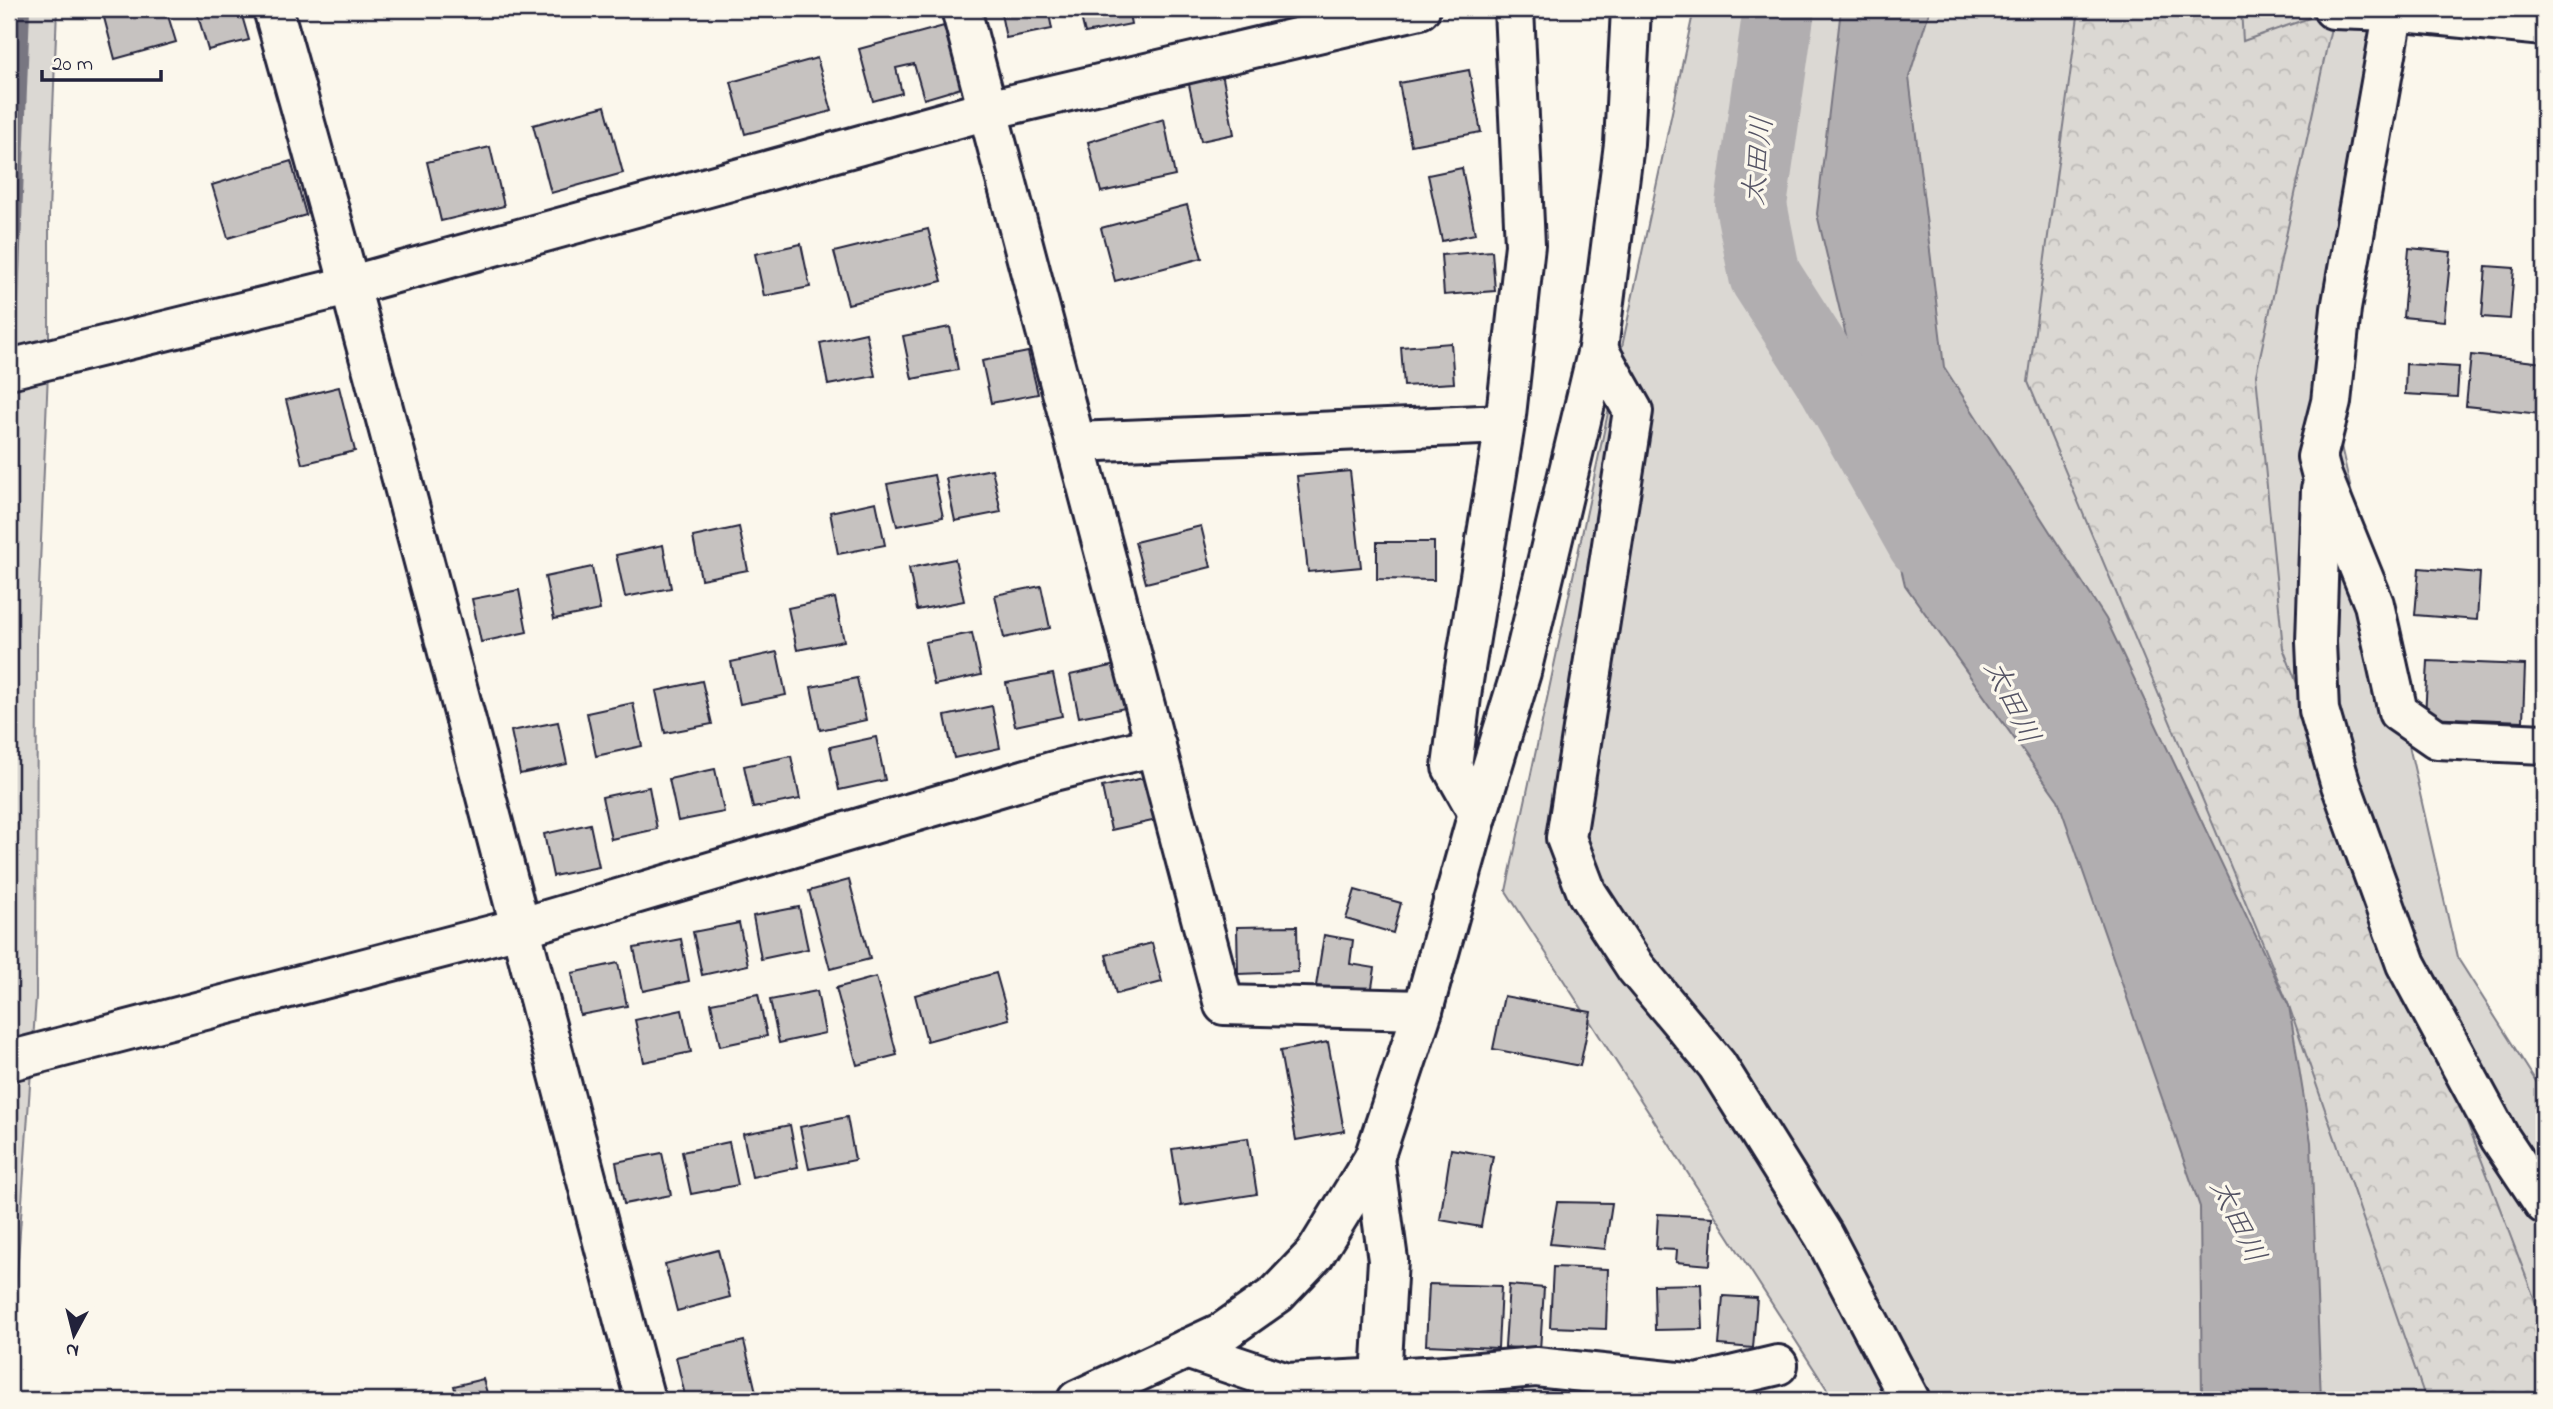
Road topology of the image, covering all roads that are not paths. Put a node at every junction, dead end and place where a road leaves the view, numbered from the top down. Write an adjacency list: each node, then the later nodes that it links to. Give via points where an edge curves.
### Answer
1 (274, 9): 10 (street)
2 (961, 9): 9 (street)
3 (1420, 9): 9 (street)
4 (1514, 9): 13 (street, via 1525,245)
5 (1631, 9): 11 (street, via 1624,144)
6 (2334, 9): 7 (street)
7 (2394, 10): 8 (street); 15 (street, via 2341,309 2330,402 2316,457)
8 (2544, 26)
9 (988, 110): 10 (street); 14 (street)
10 (352, 285): 12 (street); 19 (street)
11 (1598, 349): 18 (street, via 1521,672); 32 (street, via 1633,411 1566,838 1587,893 1636,968 1717,1065 1824,1236)
12 (9, 369)
13 (1505, 424): 14 (street); 18 (street, via 1452,767)
14 (1076, 442): 17 (street)
15 (2322, 477): 16 (street, via 2374,604 2398,712 2437,739); 23 (street, via 2316,642 2319,710 2340,782 2406,964 2500,1138)
16 (2544, 744)
17 (1156, 746): 19 (street, via 1054,771); 20 (street, via 1224,1005)
18 (1478, 813): 20 (street)
19 (519, 928): 21 (street); 30 (street)
20 (1423, 1010): 22 (street)
21 (9, 1061)
22 (1374, 1158): 24 (street, via 1315,1254 1277,1294 1223,1332); 26 (street, via 1388,1260)
23 (2544, 1204)
24 (1186, 1349): 27 (street); 31 (street)
25 (1778, 1365): 29 (street)
26 (1381, 1378): 27 (street); 28 (street)
27 (1247, 1385)
28 (1448, 1387): 29 (street, via 1536,1367)
29 (1700, 1392)
30 (645, 1400)
31 (1077, 1400)
32 (1910, 1400)

